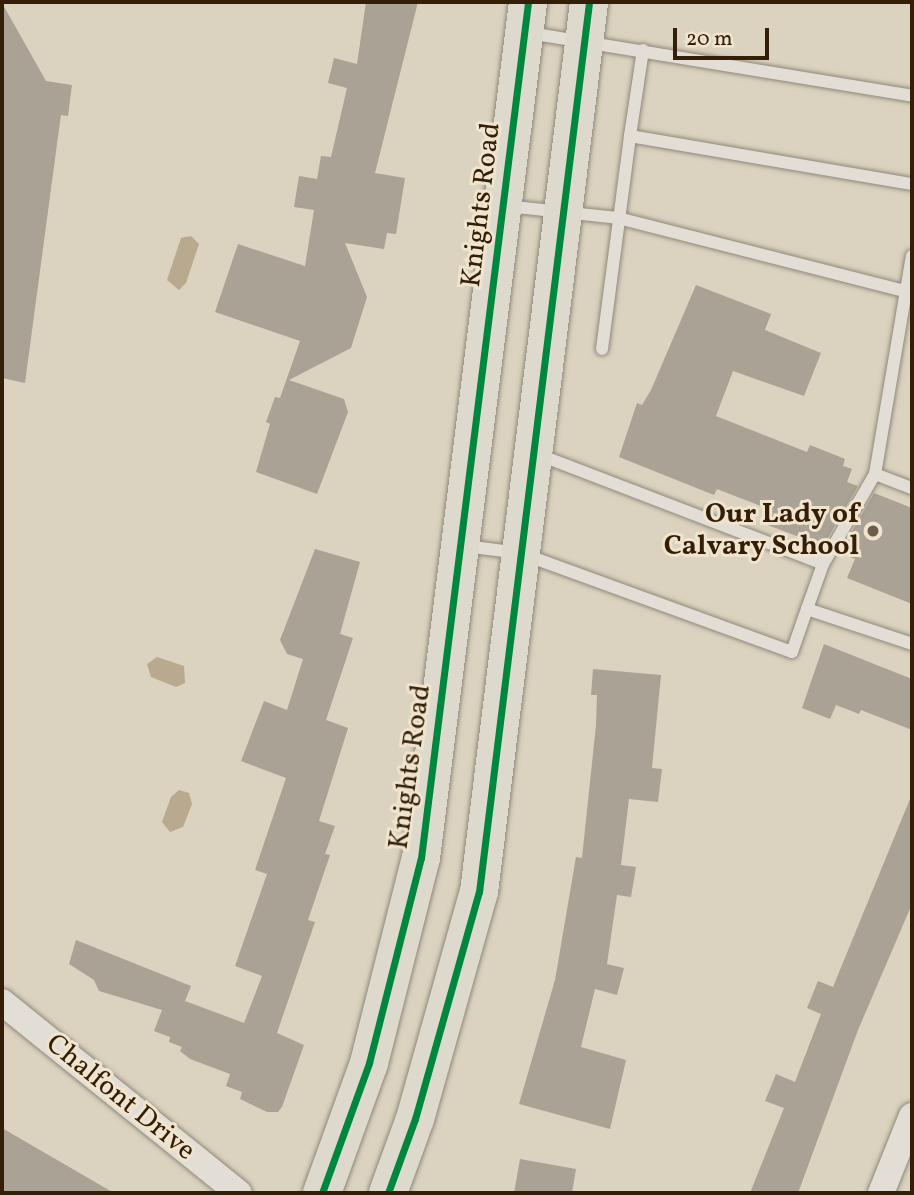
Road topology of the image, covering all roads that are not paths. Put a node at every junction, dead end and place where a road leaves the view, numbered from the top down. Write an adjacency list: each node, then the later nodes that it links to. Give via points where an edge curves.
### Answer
1 (589, 2): 3 (main road)
2 (526, 17): 3 (lane); 8 (main road, Knights Road)
3 (584, 40): 4 (lane); 9 (main road)
4 (643, 50): 5 (lane); 6 (lane)
5 (912, 96)
6 (630, 136): 7 (lane); 10 (lane)
7 (912, 184)
8 (502, 206): 9 (lane); 17 (main road, Knights Road)
9 (562, 211): 10 (lane); 14 (main road)
10 (618, 218): 12 (lane); 13 (lane)
11 (912, 256): 12 (lane)
12 (905, 292): 15 (lane)
13 (602, 349)
14 (532, 452): 18 (main road); 19 (lane)
15 (875, 474): 16 (lane); 19 (lane)
16 (912, 488)
17 (463, 546): 18 (lane); 25 (main road, Knights Road, via 421,858 369,1063)
18 (520, 553): 20 (lane, via 792,652); 26 (main road, via 479,892 415,1119)
19 (822, 564): 20 (lane)
20 (807, 609): 21 (lane)
21 (912, 644)
22 (2, 1002): 24 (street, Chalfont Drive)
23 (912, 1116): 27 (street)
24 (239, 1193)
25 (322, 1193)
26 (388, 1193)
27 (881, 1193)

